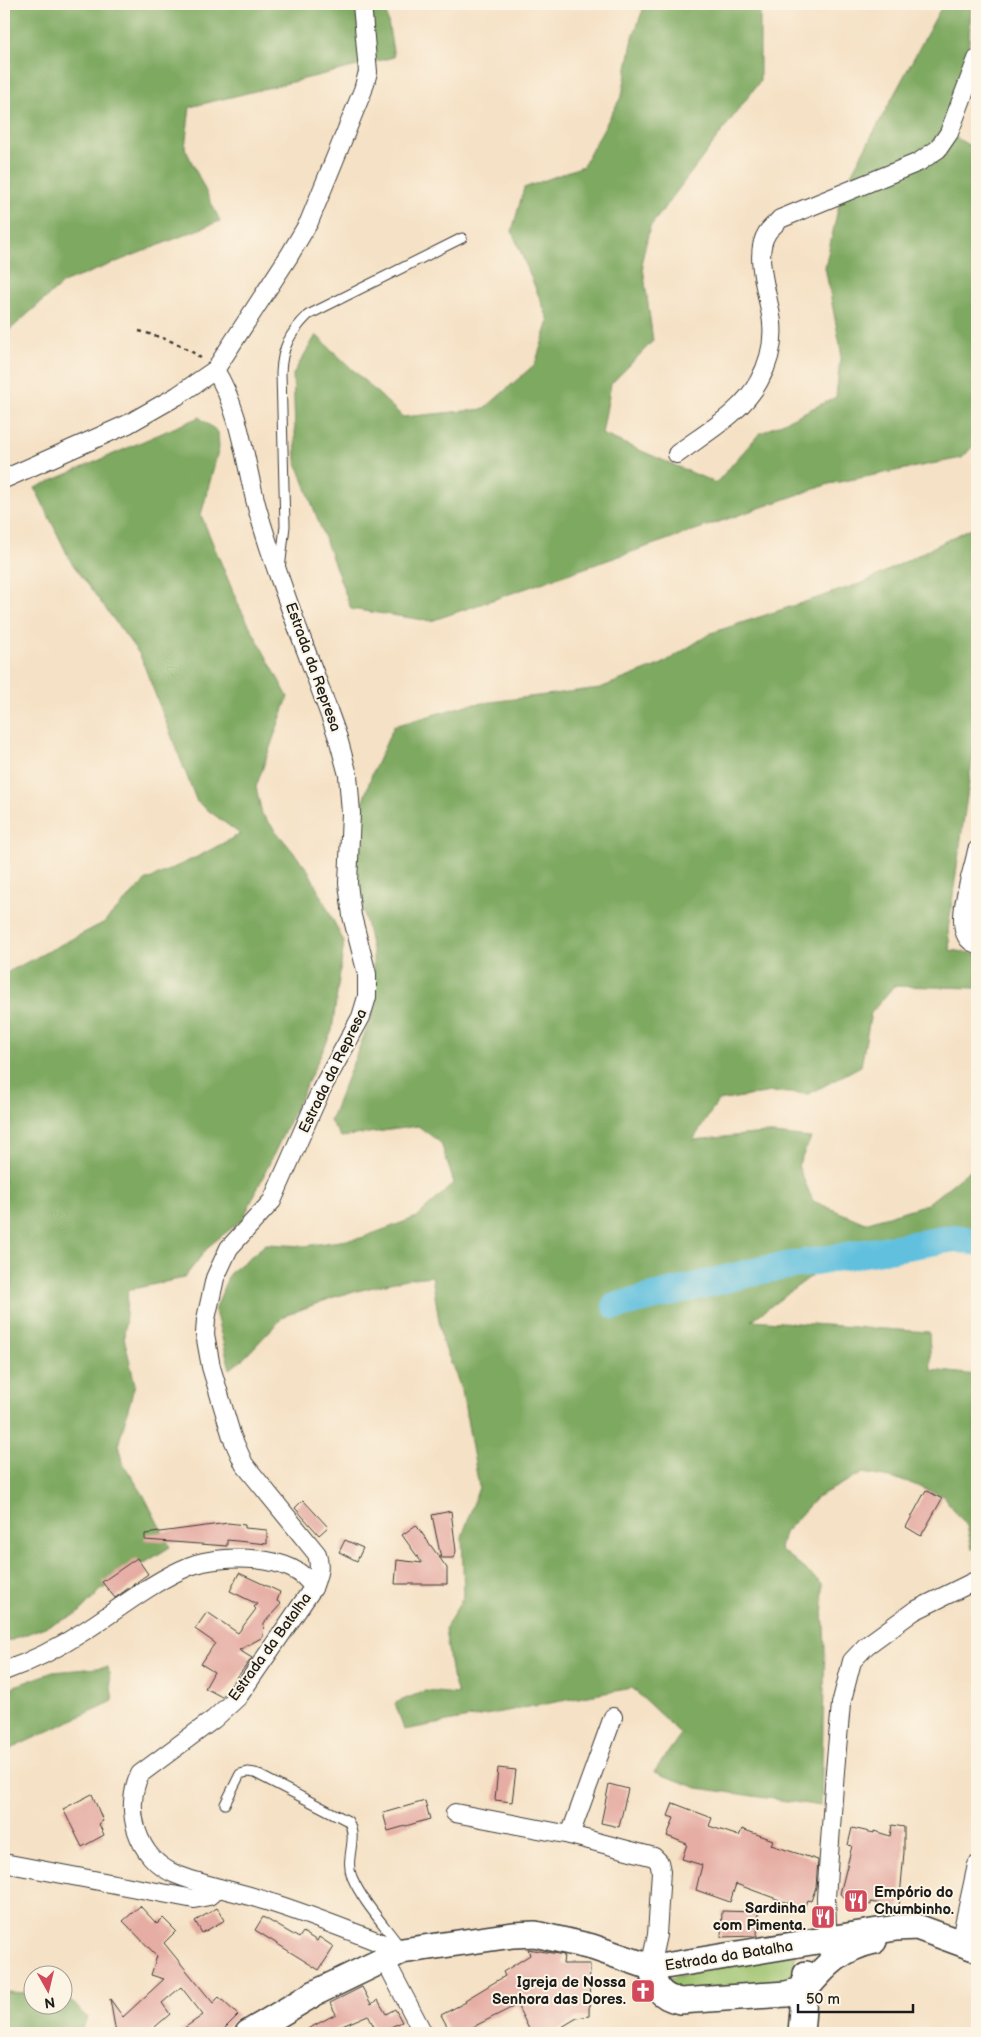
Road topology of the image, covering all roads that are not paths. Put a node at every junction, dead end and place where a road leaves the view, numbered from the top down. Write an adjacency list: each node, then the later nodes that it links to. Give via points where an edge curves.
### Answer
1 (362, 4): 4 (street, via 368,72 364,90 309,222)
2 (977, 59): 5 (street, via 949,133 938,149 919,162 780,220 766,234 761,250 772,322 767,366 741,406)
3 (462, 238): 7 (lane, via 308,314 286,340 280,373 285,526)
4 (215, 370): 6 (street, via 178,396 128,424); 7 (street, Estrada da Represa, via 231,402 258,513)
5 (677, 454)
6 (4, 479)
7 (280, 577): 11 (street, Estrada da Represa, via 318,679 348,775 351,813 348,883 352,916 367,974 367,997 361,1018 321,1090 272,1201 229,1248 215,1278 205,1334 211,1367 232,1437 244,1464 317,1554 319,1573)
8 (977, 850): 9 (street, via 962,922 965,936)
9 (977, 944)
10 (977, 1580): 21 (street, via 914,1611 866,1646 852,1661 841,1704)
11 (313, 1588): 12 (street, Estrada da Batalha, via 309,1580 292,1568 267,1561 219,1559 190,1566 146,1590 75,1637 32,1661); 19 (street, Estrada da Batalha, via 238,1697 140,1774 134,1787 134,1826 146,1850 173,1874)
12 (4, 1671)
13 (613, 1717): 16 (street)
14 (225, 1804): 22 (lane, via 240,1774 248,1772 348,1821 353,1837 349,1863 352,1877)
15 (454, 1813): 16 (street)
16 (570, 1835): 23 (street, via 654,1857 659,1862 657,1936)
17 (4, 1863): 19 (street, via 194,1899 209,1896)
18 (977, 1865): 20 (street)
19 (218, 1888): 22 (street, Estrada da Batalha, via 267,1901)
20 (969, 1946): 21 (street, via 931,1934 869,1942 850,1948)
21 (820, 1948): 23 (street, Estrada da Batalha); 24 (street)
22 (393, 1954): 23 (street, Estrada da Batalha, via 535,1934 573,1942); 25 (street, via 315,1993); 26 (street)
23 (651, 1967): 24 (street, Estrada da Batalha, via 658,1991 666,1998 680,2001 786,1994)
24 (806, 1989): 27 (street)
25 (248, 2033)
26 (424, 2033)
27 (801, 2033)

